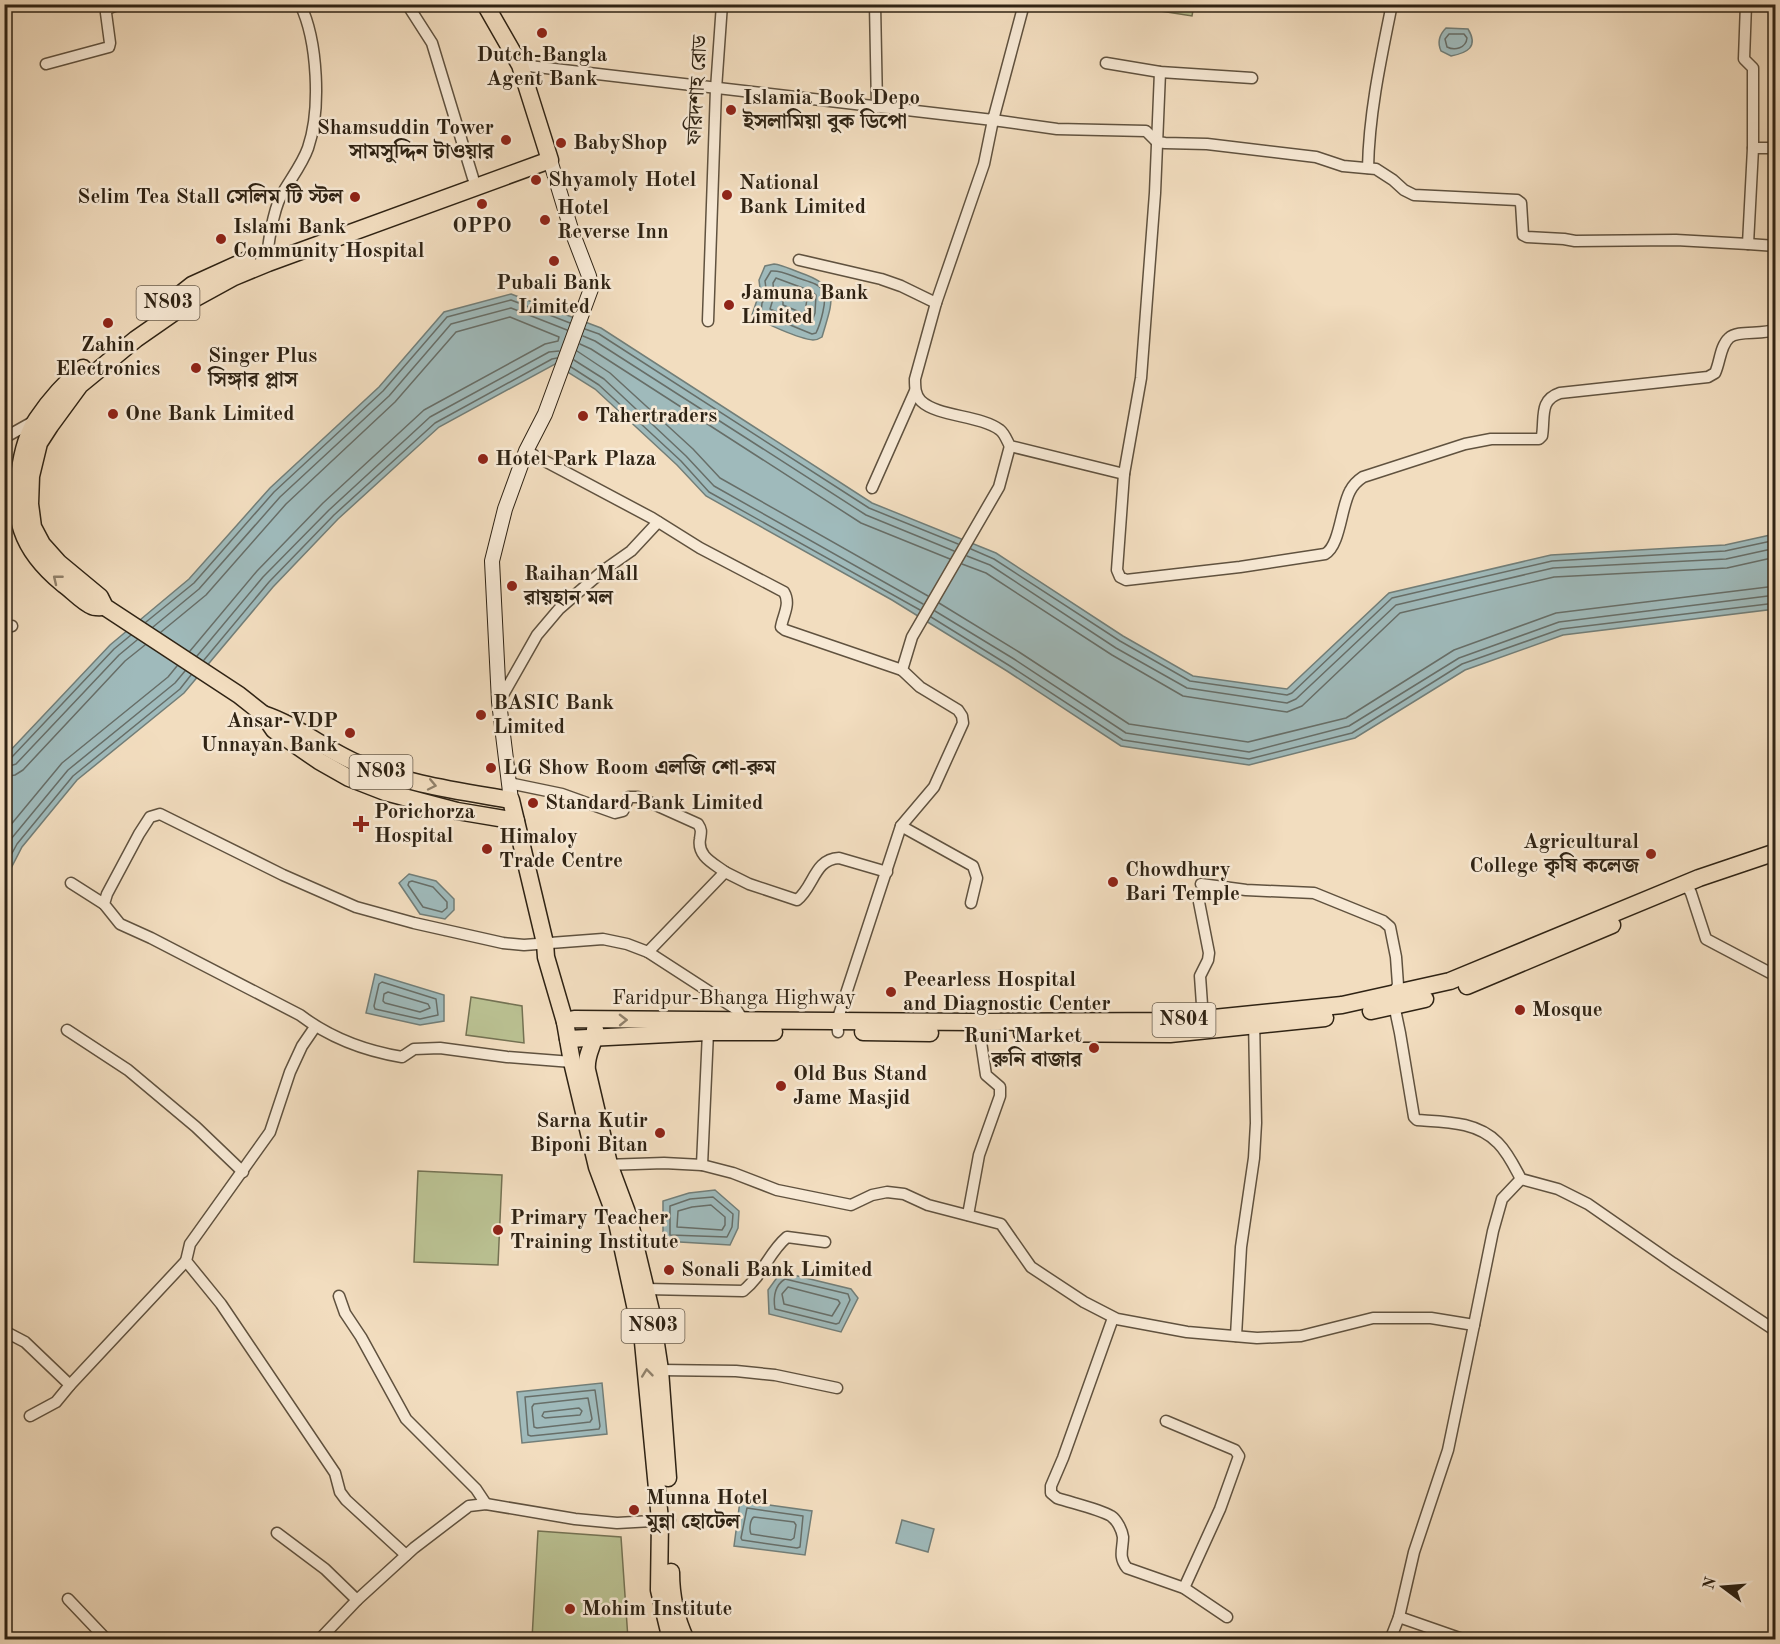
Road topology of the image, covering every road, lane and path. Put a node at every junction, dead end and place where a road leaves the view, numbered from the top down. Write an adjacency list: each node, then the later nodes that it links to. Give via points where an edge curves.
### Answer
1 (120, 4): 11 (street, via 106,9 109,47)
2 (300, 4): 26 (street, via 314,49 315,118 308,150 279,199)
3 (407, 4): 23 (street, via 432,43)
4 (485, 4): 12 (highway)
5 (722, 4): 15 (street, ফরিদশাহ রোড)
6 (875, 4): 16 (street)
7 (1024, 4): 17 (street)
8 (1392, 4): 22 (street, via 1368,141)
9 (1746, 4): 19 (street, via 1744,59 1753,68)
10 (1106, 63): 13 (street)
11 (46, 64)
12 (520, 65): 15 (street); 21 (highway)
13 (1160, 72): 14 (street); 18 (street)
14 (1252, 78)
15 (716, 89): 16 (street); 29 (street, ফরিদশাহ রোড)
16 (877, 107): 17 (street)
17 (993, 120): 18 (street, via 1057,129 1146,131); 28 (street, via 984,164)
18 (1157, 142): 22 (street, via 1316,156 1343,166); 36 (street, via 1141,378)
19 (1753, 148): 20 (street); 24 (street)
20 (1776, 148)
21 (548, 154): 23 (highway, N803); 26 (highway, N803); 35 (main road, via 591,289 545,414)
22 (1368, 168): 24 (street, via 1414,195 1517,200 1521,203 1522,234 1527,237)
23 (473, 178): 26 (highway, N803)
24 (1748, 244): 25 (street)
25 (1776, 246)
26 (267, 258): 32 (highway, N803, via 226,269 192,285 74,375)
27 (799, 260): 28 (street, via 881,279)
28 (936, 303): 31 (street)
29 (708, 321)
30 (1776, 329): 36 (street, via 1729,337 1715,373 1708,377 1552,396 1545,405 1539,439 1491,439 1465,444 1363,477 1348,493 1335,542 1325,554 1126,580 1117,570)
31 (915, 391): 34 (street, via 919,400 929,406 990,424 1002,431); 37 (street)
32 (43, 423): 33 (street); 41 (highway, N803, via 27,440 17,503 21,530 50,574 93,607 112,612)
33 (4, 438)
34 (1010, 446): 36 (street); 39 (street, via 999,487 912,637)
35 (526, 451): 38 (street); 40 (main road, via 504,509 492,561)
36 (1124, 474)
37 (872, 488)
38 (658, 522): 39 (street, via 784,592 787,604 781,627 785,630); 40 (street, via 631,551 559,609 537,634)
39 (902, 670): 45 (street, via 920,687 958,710 963,723 934,787)
40 (499, 702): 42 (main road)
41 (263, 714): 43 (highway, N803, one-way to 43, via 356,763 389,775); 44 (highway, N803, via 274,730 349,778 457,811)
42 (509, 783): 43 (main road); 48 (street, via 562,794 615,813 623,811 629,797 638,797 698,824 699,850)
43 (511, 800): 44 (highway, N803)
44 (516, 821): 56 (highway, N803)
45 (901, 826): 49 (street); 54 (street, via 973,866 977,878)
46 (1776, 852): 52 (highway, Faridpur-Bhanga Highway / N804)
47 (1776, 864): 52 (highway, Faridpur-Bhanga Highway / N804)
48 (725, 872): 49 (street, via 797,900 830,858); 57 (street)
49 (887, 872): 65 (street)
50 (71, 883): 55 (street)
51 (1201, 884): 59 (street, via 1314,893 1383,921 1390,927 1396,957 1398,985)
52 (1688, 889): 58 (street, via 1706,939); 59 (highway, Faridpur-Bhanga Highway / N804, via 1524,956)
53 (1199, 902): 60 (street, via 1209,953 1200,976)
54 (971, 903)
55 (104, 904): 56 (street, via 139,834 150,817 160,814 356,907 503,943); 66 (street, via 120,924 300,1015)
56 (545, 943): 57 (street, via 603,939); 63 (highway, N803); 69 (highway, N803, via 554,953 568,1005)
57 (648, 952): 61 (street, via 736,1009)
58 (1776, 976)
59 (1393, 1001): 62 (highway, Faridpur-Bhanga Highway / N804); 77 (street, via 1413,1117 1478,1129 1497,1141)
60 (1203, 1019): 62 (highway, Faridpur-Bhanga Highway / N804); 67 (highway, Faridpur-Bhanga Highway / N804)
61 (743, 1020): 64 (highway, Faridpur-Bhanga Highway / N804); 65 (highway, Faridpur-Bhanga Highway / N804)
62 (1254, 1020): 67 (highway, Faridpur-Bhanga Highway / N804); 87 (street, via 1254,1158 1241,1247)
63 (565, 1022): 69 (highway, Faridpur-Bhanga Highway / N804, via 574,1019); 72 (highway, N803)
64 (677, 1026): 69 (highway, Faridpur-Bhanga Highway / N804); 71 (highway, Faridpur-Bhanga Highway / N804)
65 (837, 1026): 68 (highway, Faridpur-Bhanga Highway / N804); 71 (highway, Faridpur-Bhanga Highway / N804)
66 (315, 1027): 73 (street, via 402,1057 414,1049 440,1048); 76 (street, via 290,1072 270,1132)
67 (1169, 1027): 68 (highway, Faridpur-Bhanga Highway / N804)
68 (979, 1028): 78 (street, via 986,1075 1000,1087 1000,1096 979,1155)
69 (594, 1029): 72 (highway, Faridpur-Bhanga Highway / N804); 74 (highway, N803, via 586,1063)
70 (67, 1030): 76 (street, via 128,1070)
71 (708, 1032): 75 (street)
72 (568, 1039): 73 (highway, N803)
73 (572, 1062): 74 (highway, N803)
74 (603, 1165): 75 (street); 81 (highway, N803, via 627,1215); 94 (highway, N803, one-way to 74, via 643,1342)
75 (702, 1165): 78 (street, via 777,1190 839,1203 851,1205 887,1192)
76 (243, 1172): 80 (street, via 190,1244)
77 (1521, 1179): 84 (street, via 1502,1199); 86 (street, via 1558,1189 1588,1204)
78 (968, 1215): 83 (street, via 1001,1224 1031,1267)
79 (825, 1242): 81 (street, via 787,1237 743,1291)
80 (186, 1260): 89 (street); 96 (street, via 221,1304 335,1473 340,1492)
81 (646, 1289): 88 (highway, N803)
82 (339, 1296): 93 (street, via 406,1419)
83 (1113, 1318): 87 (street, via 1187,1332); 97 (street, via 1051,1493 1113,1517 1120,1526 1120,1549 1127,1568)
84 (1474, 1325): 87 (street, via 1431,1318 1373,1318 1301,1336); 101 (street, via 1448,1450 1414,1552)
85 (4, 1331): 89 (street, via 25,1342)
86 (1776, 1331)
87 (1236, 1336)
88 (660, 1370): 90 (street, via 736,1371); 94 (highway, N803, via 665,1428)
89 (70, 1385): 91 (street, via 56,1402)
90 (837, 1388)
91 (30, 1416)
92 (1166, 1421): 97 (street, via 1235,1450 1239,1456)
93 (486, 1504): 94 (street, via 617,1523); 96 (street, via 469,1506)
94 (665, 1520): 104 (highway, N803, via 659,1590); 105 (highway, N803, via 671,1589)
95 (277, 1533): 99 (street, via 325,1569)
96 (406, 1555): 99 (street)
97 (1184, 1588): 100 (street)
98 (68, 1599): 102 (street)
99 (357, 1600): 103 (street)
100 (1227, 1617)
101 (1399, 1617): 106 (street); 107 (street)
102 (107, 1640)
103 (319, 1640)
104 (671, 1640)
105 (686, 1640)
106 (1390, 1640)
107 (1465, 1640)

